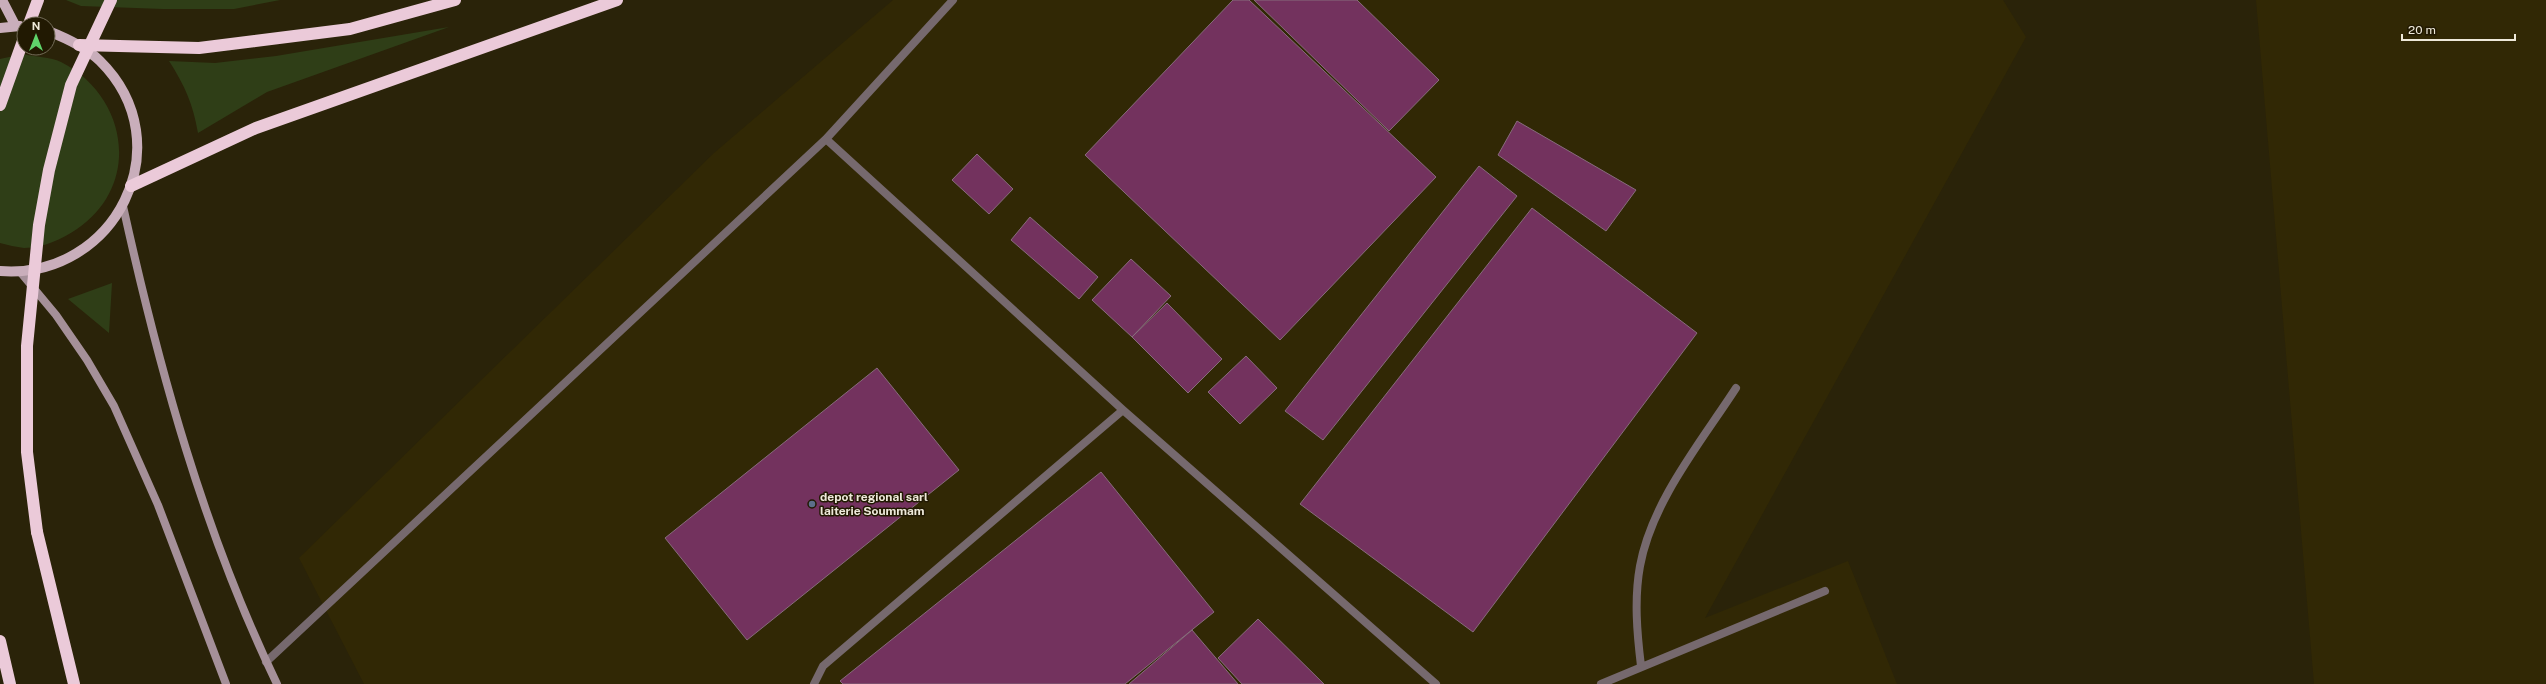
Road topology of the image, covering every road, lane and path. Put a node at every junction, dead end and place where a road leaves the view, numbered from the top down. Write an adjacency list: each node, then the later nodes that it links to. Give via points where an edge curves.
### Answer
1 (2, 0): 8 (main road)
2 (38, 0): 7 (highway)
3 (112, 0): 27 (highway, bridge, via 72,85 49,170 38,225 27,346 27,452 36,532)
4 (455, 0): 12 (highway, via 350,29 199,48)
5 (617, 0): 16 (highway, via 256,128)
6 (953, 0): 15 (lane)
7 (33, 16)
8 (16, 20)
9 (16, 26): 10 (main road)
10 (0, 28)
11 (56, 35): 12 (main road)
12 (79, 45): 16 (main road, via 100,61 117,83 129,107 136,133 136,160)
13 (18, 56): 14 (highway)
14 (0, 105)
15 (826, 139): 21 (lane); 24 (lane)
16 (131, 186): 17 (main road)
17 (123, 206): 19 (main road, via 98,240 62,263); 24 (main road, via 161,365 184,444 221,549)
18 (0, 271): 19 (main road)
19 (21, 273): 28 (main road, via 56,315 114,406 158,505)
20 (1736, 388): 25 (lane, via 1672,486 1647,541 1640,566 1637,594)
21 (1123, 410): 30 (lane, via 823,666); 31 (lane)
22 (1825, 591): 25 (lane)
23 (0, 641): 26 (highway)
24 (266, 662): 29 (main road)
25 (1641, 666): 32 (lane)
26 (10, 684)
27 (74, 684)
28 (226, 684)
29 (277, 684)
30 (814, 684)
31 (1436, 684)
32 (1601, 684)

